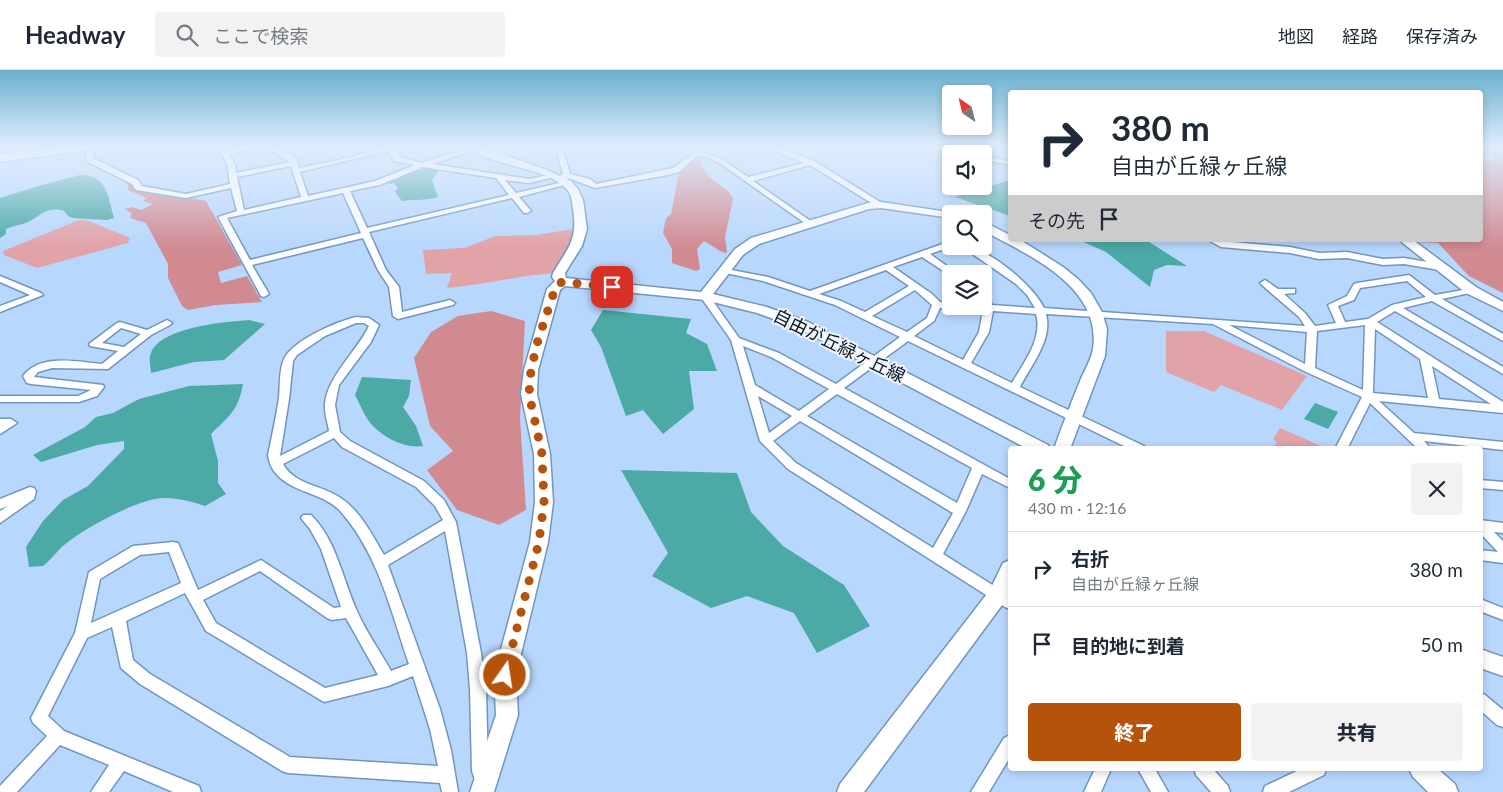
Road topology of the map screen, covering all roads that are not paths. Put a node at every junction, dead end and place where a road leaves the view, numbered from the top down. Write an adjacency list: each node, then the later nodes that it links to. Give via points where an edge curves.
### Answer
1 (132, 181): 11 (street, via 140,188 186,196)
2 (233, 181): 11 (street)
3 (299, 181): 15 (street)
4 (383, 181): 13 (street)
5 (502, 181): 14 (street)
6 (527, 181): 7 (street)
7 (565, 181): 12 (street); 12 (street, via 588,181); 14 (street); 36 (street, via 582,223 580,237 559,273)
8 (622, 181): 12 (street)
9 (748, 181): 20 (street)
10 (840, 181): 16 (street)
11 (234, 185): 18 (street)
12 (595, 186)
13 (346, 191): 15 (street); 22 (street)
14 (513, 196): 17 (street); 22 (street)
15 (305, 199): 18 (street)
16 (881, 205): 19 (main road); 20 (main road)
17 (527, 211)
18 (241, 213): 30 (street, via 222,217)
19 (942, 214)
20 (809, 224): 34 (main road, via 755,241)
21 (992, 232): 23 (main road)
22 (365, 233): 30 (street); 48 (street, via 394,288 398,316)
23 (1008, 239)
24 (1013, 242): 56 (street, via 1064,272 1082,291)
25 (1216, 242): 33 (street)
26 (1408, 242): 33 (street)
27 (942, 247): 28 (street)
28 (923, 254): 31 (street); 32 (street)
29 (981, 255): 55 (street, via 1014,275 1030,291)
30 (248, 263): 45 (street)
31 (942, 266)
32 (887, 267): 39 (street); 44 (street)
33 (1439, 267): 41 (street)
34 (724, 270): 44 (street); 46 (main road)
35 (0, 279): 38 (street)
36 (562, 282): 46 (street, 自由が丘緑ヶ丘線); 135 (main road, via 554,289 531,370 529,394 542,454 544,502 539,542 505,675 507,715)
37 (1266, 283): 43 (street)
38 (13, 285): 40 (street); 54 (street, via 38,295)
39 (915, 286): 49 (street, via 930,296); 58 (street)
40 (0, 289)
41 (1471, 290): 47 (street); 52 (street)
42 (1292, 291): 43 (street)
43 (1276, 292): 63 (street, via 1302,315)
44 (813, 293): 58 (street)
45 (264, 294)
46 (705, 296): 67 (street); 70 (street, 自由が丘緑ヶ丘線, via 762,310 803,325)
47 (1433, 298): 51 (street); 62 (street, via 1409,278 1357,286 1351,298 1333,305); 66 (street)
48 (450, 303)
49 (936, 306): 50 (street); 65 (street, via 931,319)
50 (942, 306)
51 (1395, 307): 60 (street); 73 (street)
52 (1503, 307)
53 (992, 308): 55 (street)
54 (0, 309)
55 (1040, 311): 56 (street); 76 (street, via 1041,336)
56 (1096, 314): 59 (street); 82 (street, via 1101,330 1100,349)
57 (988, 315): 71 (street, via 984,332)
58 (865, 316): 65 (street)
59 (1212, 321): 63 (street); 72 (street)
60 (1370, 322): 62 (street); 69 (street); 77 (street)
61 (167, 323): 64 (street)
62 (1342, 326): 63 (street)
63 (1312, 329): 72 (street)
64 (148, 333): 68 (street); 68 (street, via 120,325 94,344)
65 (906, 337): 70 (street); 71 (street)
66 (1503, 338)
67 (736, 340): 74 (street); 75 (street, via 775,355)
68 (126, 350): 78 (street, via 104,367 46,364 28,376 31,380 99,387 93,394 79,399)
69 (1425, 357): 79 (street); 80 (street)
70 (872, 361): 75 (street); 88 (street, 自由が丘緑ヶ丘線)
71 (965, 365): 76 (street)
72 (1310, 370): 77 (street)
73 (1503, 371)
74 (750, 387): 81 (street); 87 (street)
75 (836, 388): 81 (street); 95 (street)
76 (1014, 388): 82 (street)
77 (1368, 396): 79 (street); 86 (street); 91 (street)
78 (0, 400)
79 (1434, 401): 80 (street)
80 (1503, 408)
81 (799, 416): 87 (street); 100 (street)
82 (1074, 417): 89 (street); 90 (street)
83 (0, 422): 84 (street, via 11,423)
84 (0, 430)
85 (335, 433): 94 (street); 94 (street, via 330,405 334,385 366,342 374,325 361,318 349,320 292,353 288,360); 103 (street, via 346,444 420,484 440,503)
86 (1412, 436): 92 (street); 93 (street)
87 (766, 441): 109 (street, via 792,466)
88 (1036, 446)
89 (1063, 446)
90 (1134, 446)
91 (1343, 446)
92 (1422, 446)
93 (1503, 446)
94 (275, 463): 111 (street, via 285,477 301,487 335,498 346,509)
95 (979, 466): 96 (street); 100 (street)
96 (1008, 483)
97 (1483, 484): 98 (street)
98 (1503, 486)
99 (0, 504): 101 (street, via 30,491 30,496)
100 (960, 511): 109 (street)
101 (0, 518)
102 (307, 518): 116 (street, via 315,524 333,563)
103 (450, 522): 111 (street); 135 (street, via 474,653 480,771)
104 (1483, 525): 106 (street)
105 (1483, 528): 107 (street)
106 (1503, 528)
107 (1503, 549)
108 (1483, 555): 110 (street)
109 (935, 556): 114 (street)
110 (1503, 558)
111 (381, 563): 121 (street)
112 (1008, 578): 114 (street)
113 (191, 592): 116 (street, via 261,565 332,614); 118 (street); 119 (street, via 173,547 138,550 94,576); 123 (street, via 211,627 324,695)
114 (1004, 599): 140 (street)
115 (1483, 606): 117 (street)
116 (350, 612): 123 (street)
117 (1503, 614)
118 (118, 618): 119 (street); 134 (street, via 126,663 145,679 288,765)
119 (82, 634): 126 (street, via 39,718)
120 (1483, 659): 122 (main road)
121 (418, 667): 123 (street); 134 (street)
122 (1503, 667)
123 (388, 679)
124 (1483, 703): 125 (street)
125 (1503, 720)
126 (58, 736): 128 (street); 136 (street)
127 (1008, 746): 141 (street)
128 (121, 762): 137 (street); 138 (street)
129 (1102, 771): 142 (street)
130 (1147, 771): 143 (street)
131 (1204, 771): 144 (street)
132 (1314, 771): 145 (street)
133 (1423, 771): 146 (street)
134 (448, 775): 139 (street)
135 (484, 788)
136 (6, 792)
137 (99, 792)
138 (191, 792)
139 (450, 792)
140 (850, 792)
141 (979, 792)
142 (1092, 792)
143 (1160, 792)
144 (1222, 792)
145 (1272, 792)
146 (1446, 792)

